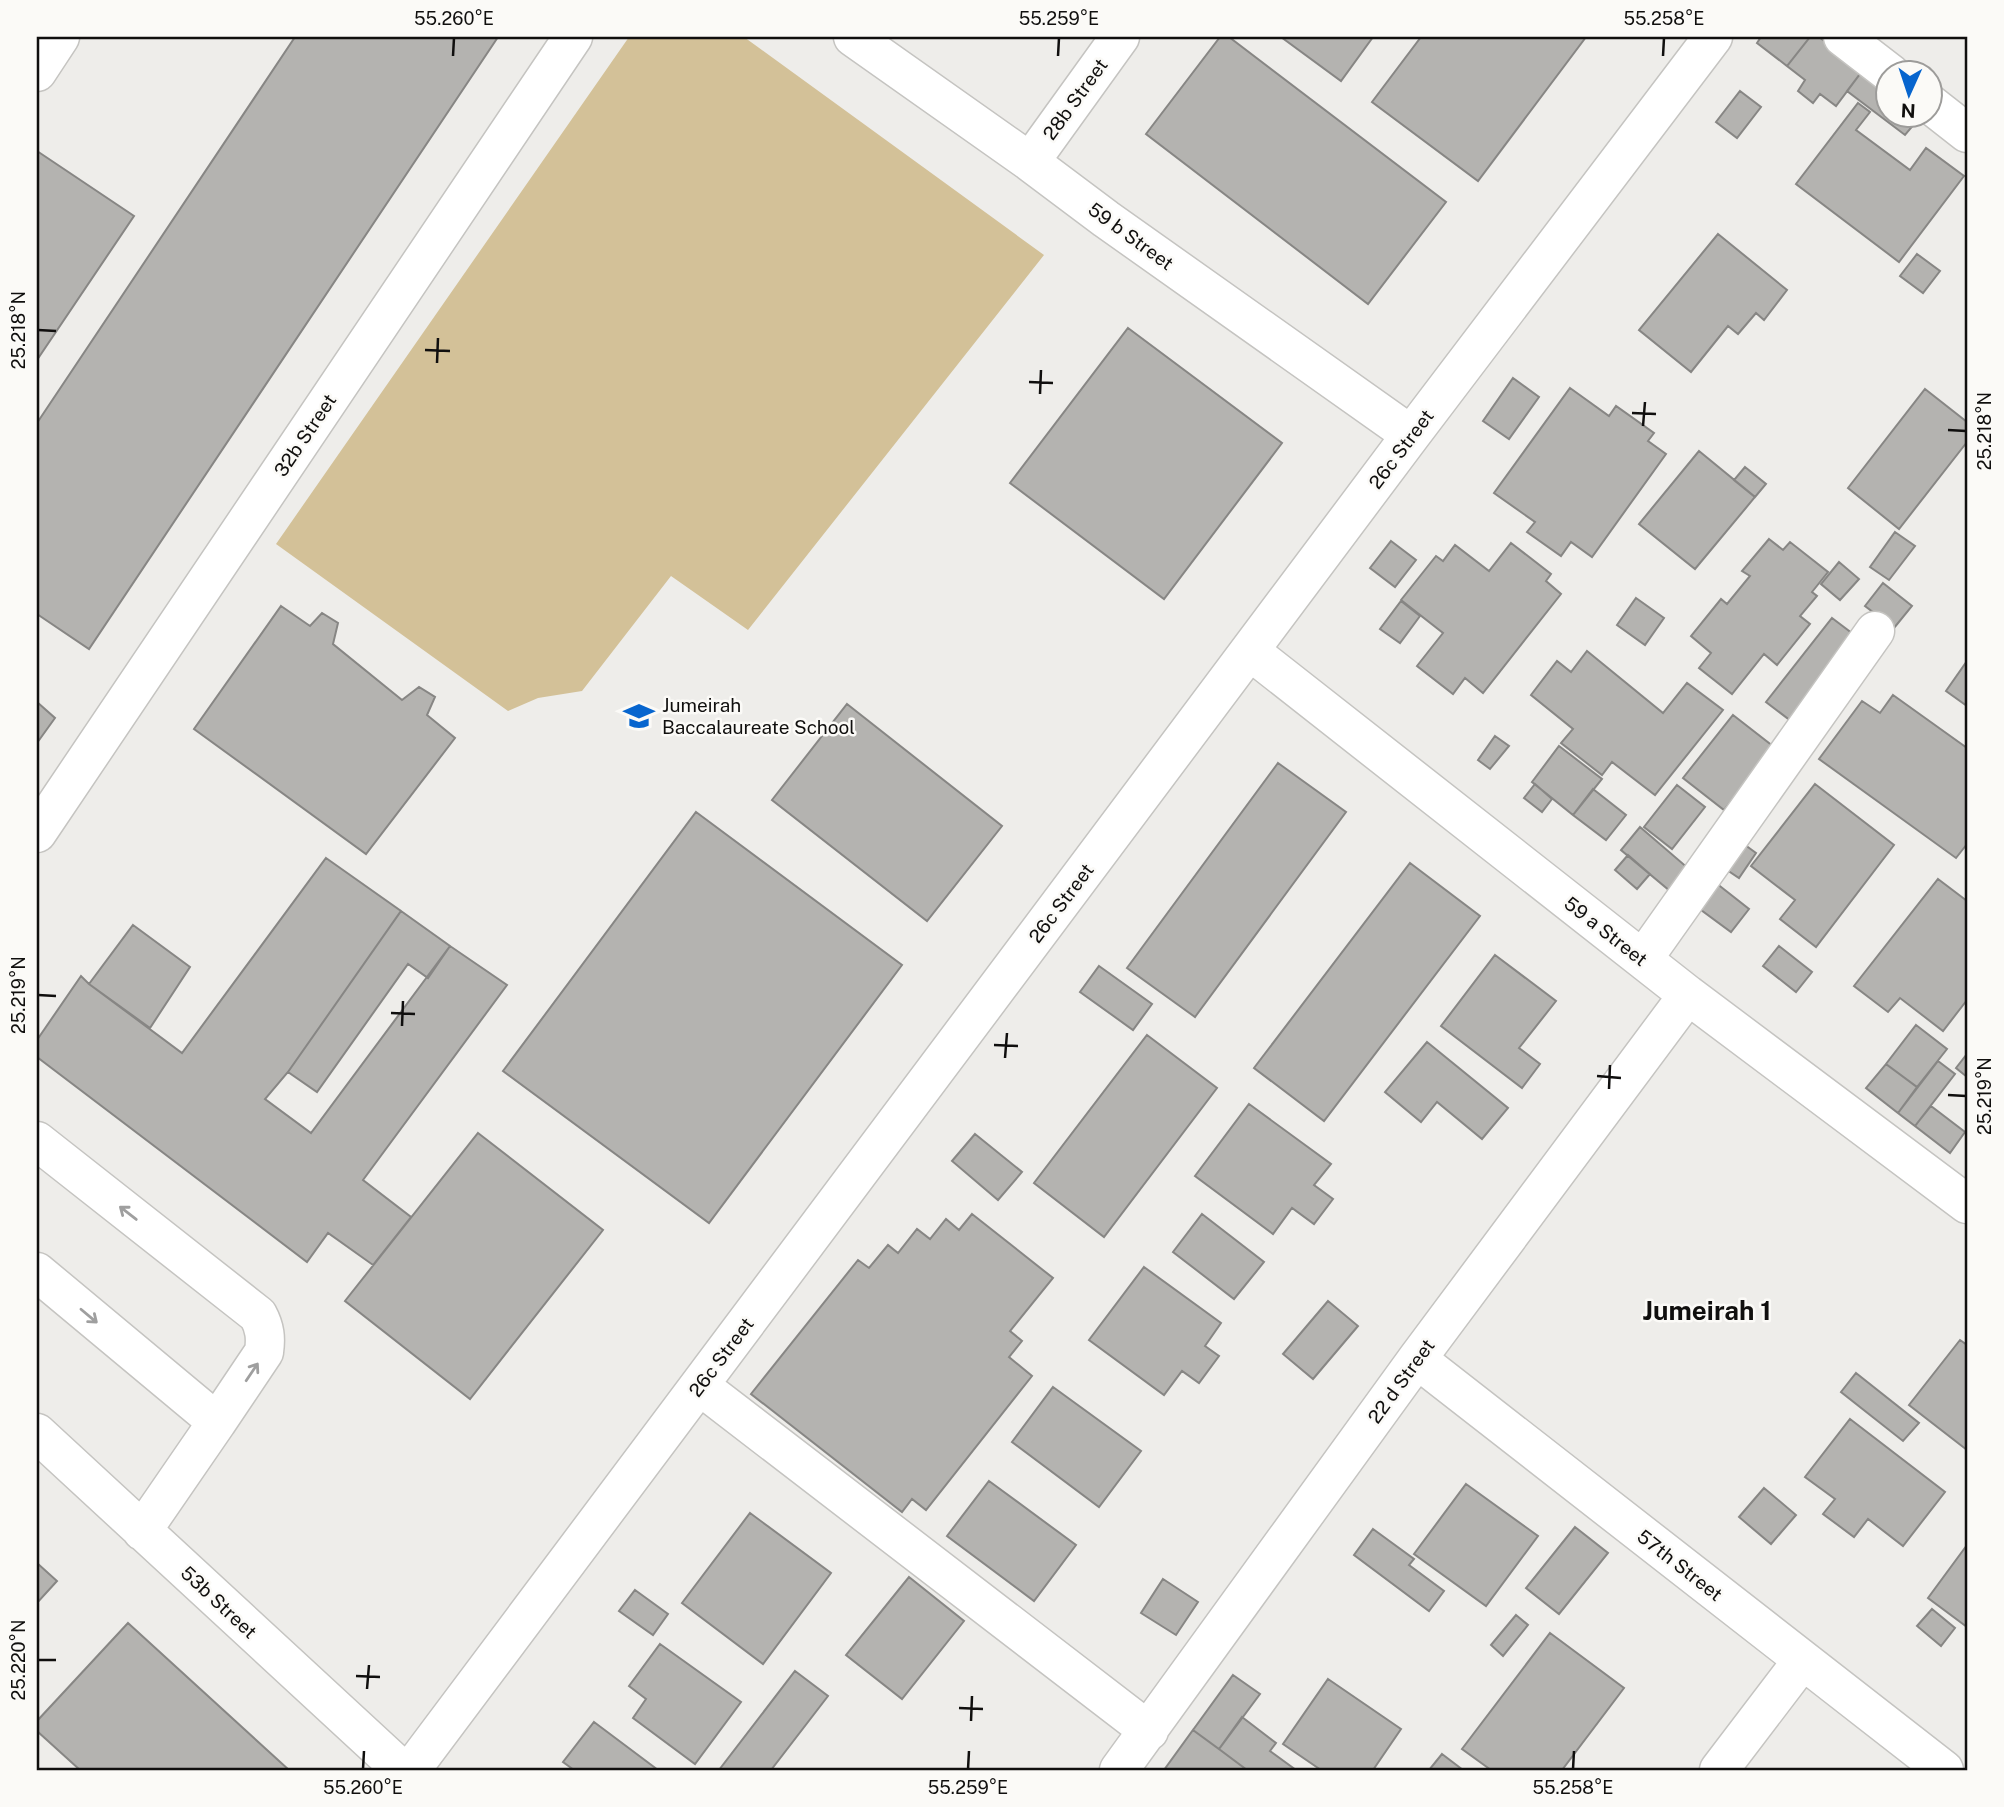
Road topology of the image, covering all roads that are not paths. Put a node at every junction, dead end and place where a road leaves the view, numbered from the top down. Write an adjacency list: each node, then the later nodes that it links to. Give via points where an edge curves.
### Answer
1 (60, 37): 8 (street)
2 (573, 37): 15 (street, 32b Street)
3 (853, 37): 11 (street, 59 b Street)
4 (1120, 37): 11 (street, 28b Street)
5 (1713, 37): 12 (street, 26c Street)
6 (1843, 37): 7 (street)
7 (1874, 61)
8 (37, 72)
9 (1944, 115): 10 (street)
10 (1967, 132)
11 (1030, 162): 12 (street, 59 b Street)
12 (1411, 435): 14 (street, 26c Street)
13 (1875, 631): 16 (street)
14 (1251, 651): 16 (street, 59 a Street); 22 (street, 26c Street)
15 (37, 833)
16 (1643, 959): 17 (street, 59 a Street)
17 (1688, 995): 19 (street, 59 a Street); 21 (street, 22 d Street)
18 (37, 1141): 23 (street, one-way to 18, via 264,1352 264,1327 258,1315)
19 (1967, 1203)
20 (37, 1272): 23 (street, one-way to 23)
21 (1417, 1359): 26 (street, 57th Street); 27 (street, 22 d Street)
22 (700, 1386): 27 (street); 28 (street, 26c Street)
23 (217, 1422): 25 (street)
24 (37, 1433): 25 (street, 53b Street)
25 (142, 1531): 28 (street, 53b Street)
26 (1802, 1661): 30 (street); 31 (street, 57th Street)
27 (1149, 1731): 29 (street, 22 d Street)
28 (391, 1766)
29 (1119, 1770)
30 (1719, 1770)
31 (1944, 1770)

